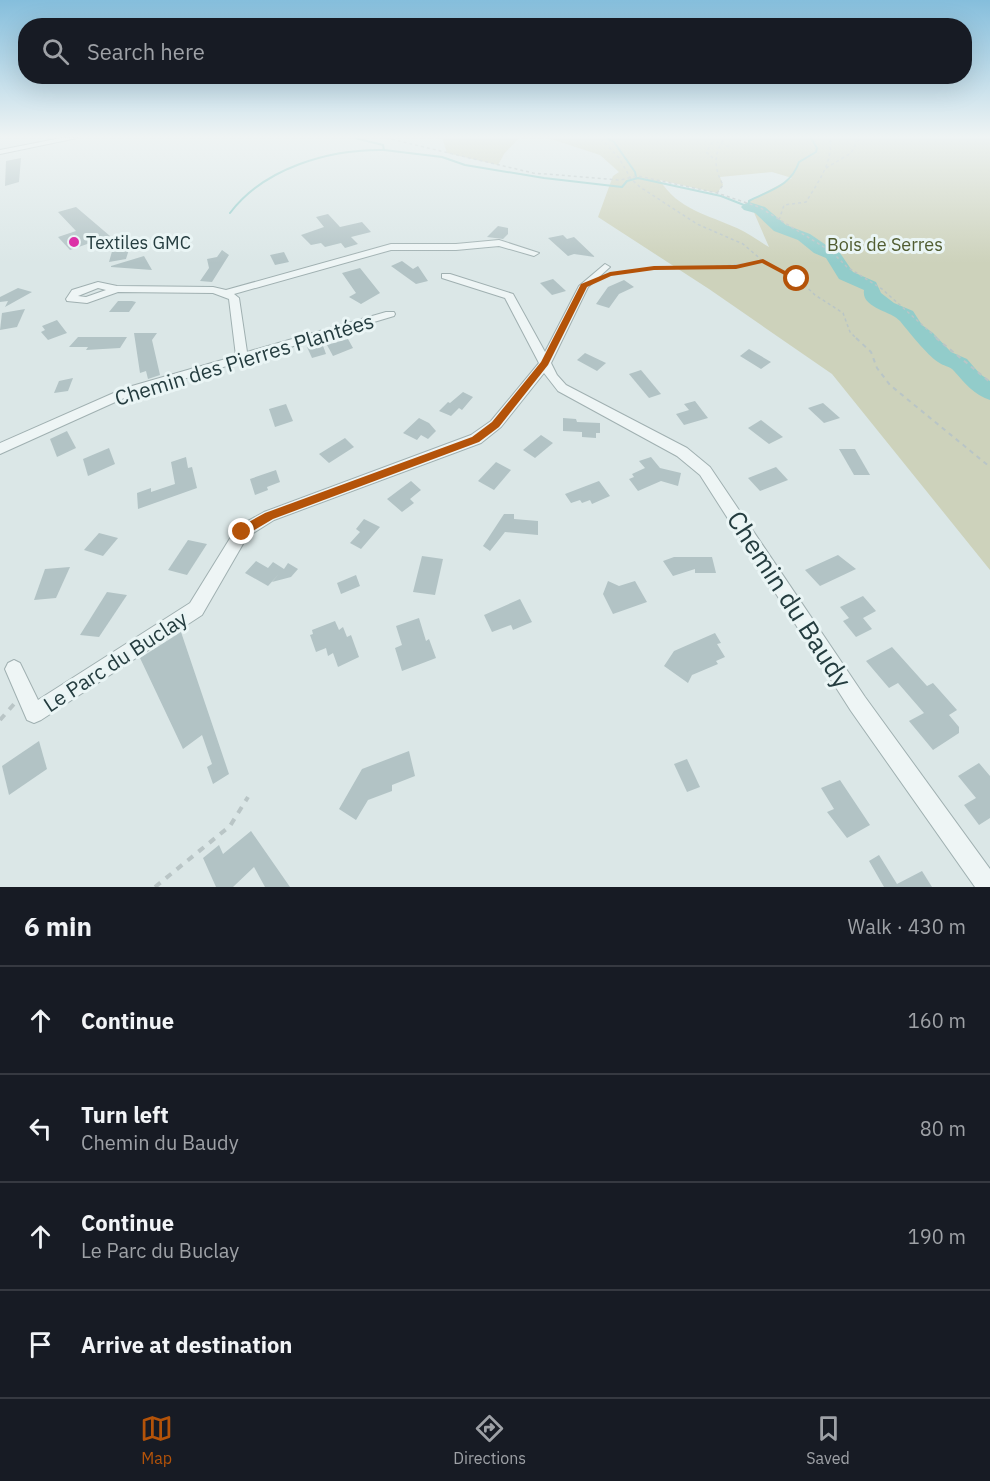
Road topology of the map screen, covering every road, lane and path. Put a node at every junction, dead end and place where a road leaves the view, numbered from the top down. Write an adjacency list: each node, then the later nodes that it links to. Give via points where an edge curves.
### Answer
1 (599, 179): 2 (path)
2 (622, 179)
3 (633, 179): 10 (path, via 697,224 743,244)
4 (654, 179): 7 (path)
5 (720, 179): 7 (path, via 723,185)
6 (819, 179): 8 (path, via 806,202 784,205)
7 (717, 193): 8 (path, via 759,207)
8 (779, 220): 18 (path, via 882,289)
9 (534, 253): 14 (street, via 499,243 391,247)
10 (763, 261): 11 (path, via 736,267); 20 (path, via 797,279 843,313 850,332 870,352 890,385)
11 (607, 270): 17 (street, via 584,286)
12 (446, 276): 17 (street, Chemin du Baudy, via 509,296)
13 (117, 289): 14 (street)
14 (226, 293): 16 (street, via 234,298)
15 (390, 314): 16 (street, Chemin des Pierres Plantées)
16 (242, 357): 19 (street, Chemin des Pierres Plantées, via 129,391)
17 (545, 363): 22 (street, Le Parc du Buclay, via 496,424 476,439 269,516 242,532 196,609 34,713); 26 (street, Chemin du Baudy, via 562,388 682,452 705,471 858,704)
18 (990, 382)
19 (0, 449)
20 (990, 467)
21 (14, 669): 22 (street, Le Parc du Buclay)
22 (25, 692): 23 (path)
23 (0, 720)
24 (248, 797): 25 (path, via 230,826)
25 (155, 887)
26 (989, 887)

